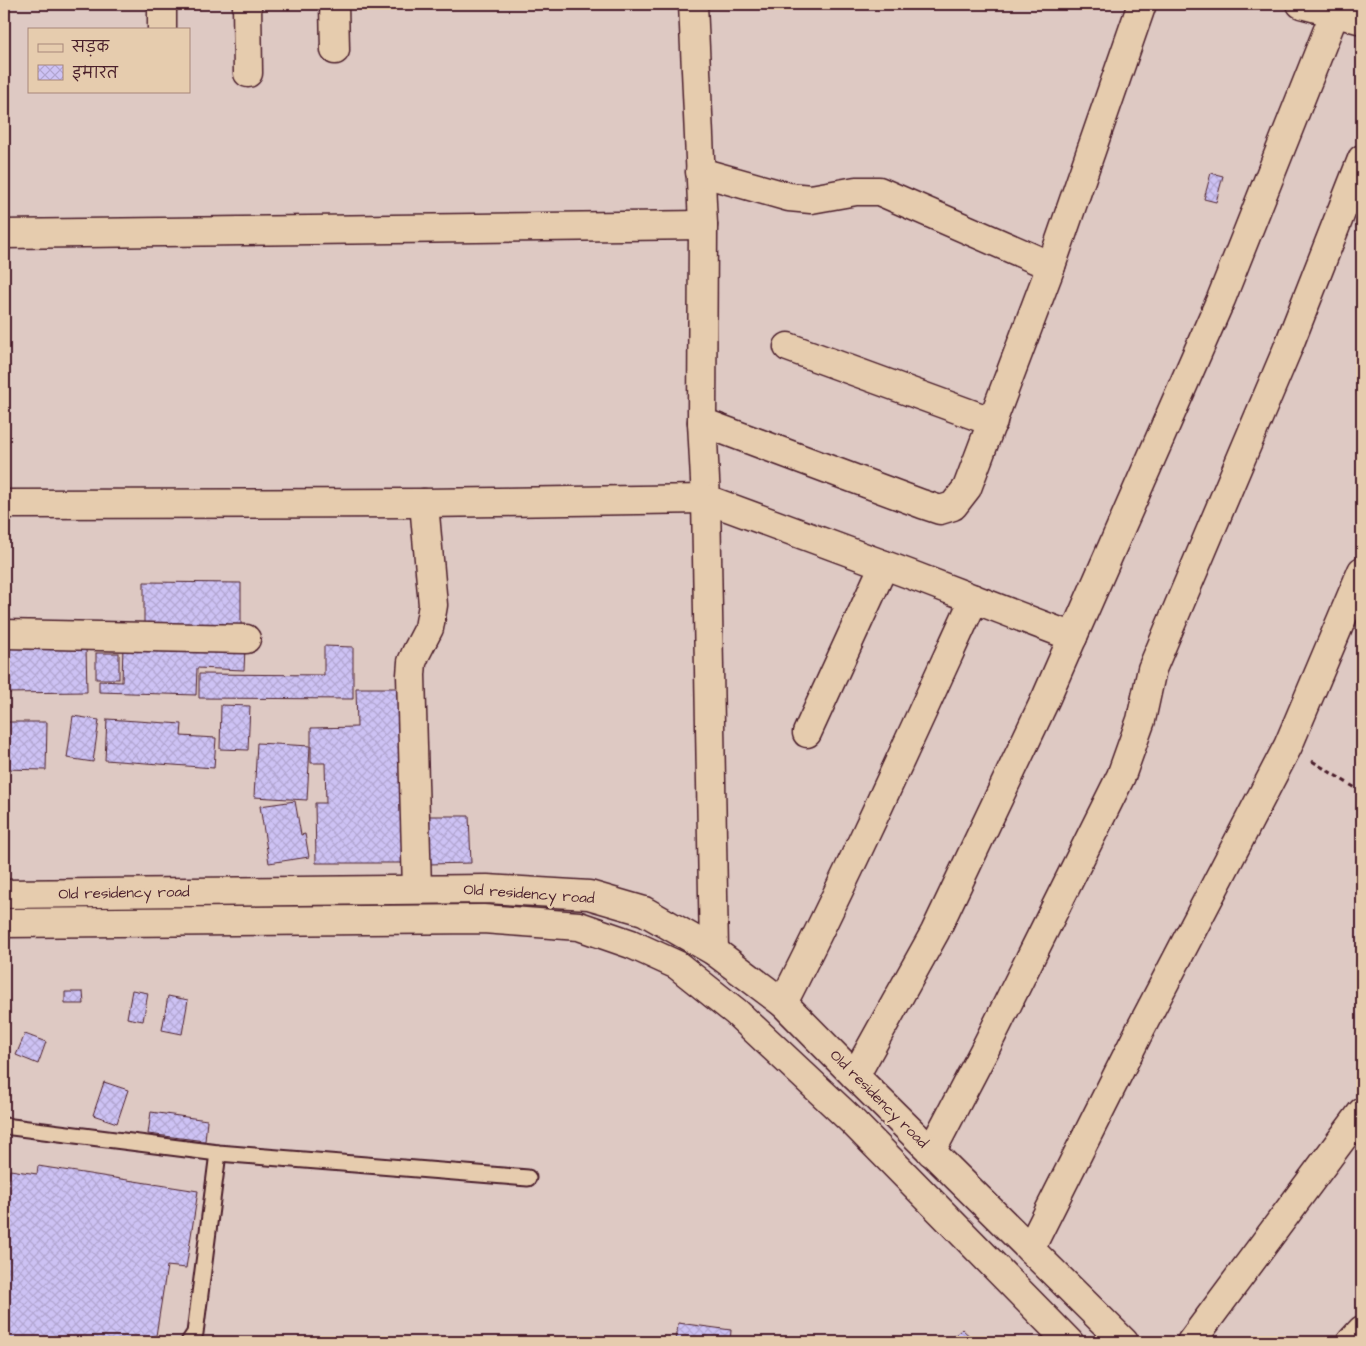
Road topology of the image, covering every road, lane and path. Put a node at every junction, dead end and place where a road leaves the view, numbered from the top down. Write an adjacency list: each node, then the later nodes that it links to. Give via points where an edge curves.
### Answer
1 (162, 4): 9 (main road)
2 (247, 4): 11 (main road)
3 (334, 4): 10 (main road)
4 (692, 4): 13 (main road)
5 (1142, 4): 16 (main road)
6 (1301, 4): 7 (main road)
7 (1335, 12): 8 (main road); 27 (main road, via 1221,300)
8 (1362, 20)
9 (162, 28)
10 (335, 50)
11 (248, 73)
12 (1362, 159): 40 (main road, via 1288,350 1152,668 1141,720 1121,776)
13 (700, 172): 14 (main road); 16 (main road, via 804,199 856,190 879,191)
14 (703, 225): 15 (main road); 18 (main road)
15 (4, 234)
16 (1051, 266): 19 (main road)
17 (788, 347): 19 (main road)
18 (702, 422): 19 (main road, via 940,510 953,506 967,488); 20 (main road)
19 (993, 422)
20 (706, 499): 21 (main road); 23 (main road); 35 (main road)
21 (424, 503): 22 (main road); 32 (main road, via 432,606 429,628 412,662 411,675)
22 (4, 504)
23 (884, 565): 25 (main road); 29 (main road)
24 (1362, 571): 30 (main road)
25 (974, 599): 27 (main road); 36 (main road)
26 (4, 634): 28 (main road)
27 (1073, 637): 37 (main road, via 935,932)
28 (246, 639)
29 (807, 733)
30 (1288, 746): 31 (path); 43 (main road)
31 (1362, 792)
32 (417, 889): 33 (main road, Old residency road); 35 (main road, Old residency road, via 589,895 644,911)
33 (4, 894)
34 (4, 923): 46 (main road, Old residency road, via 483,919 579,926 631,944 677,964 736,1012 851,1120)
35 (714, 951): 36 (main road, Old residency road)
36 (783, 1003): 37 (main road, Old residency road)
37 (855, 1076): 40 (main road, Old residency road)
38 (1362, 1112): 48 (main road)
39 (4, 1126): 41 (lane)
40 (931, 1152): 43 (main road, Old residency road)
41 (218, 1153): 42 (lane); 45 (lane, via 195,1333)
42 (528, 1178)
43 (1030, 1249): 47 (main road, Old residency road)
44 (1362, 1330): 49 (main road)
45 (189, 1342)
46 (1069, 1342)
47 (1124, 1342)
48 (1191, 1342)
49 (1351, 1342)

